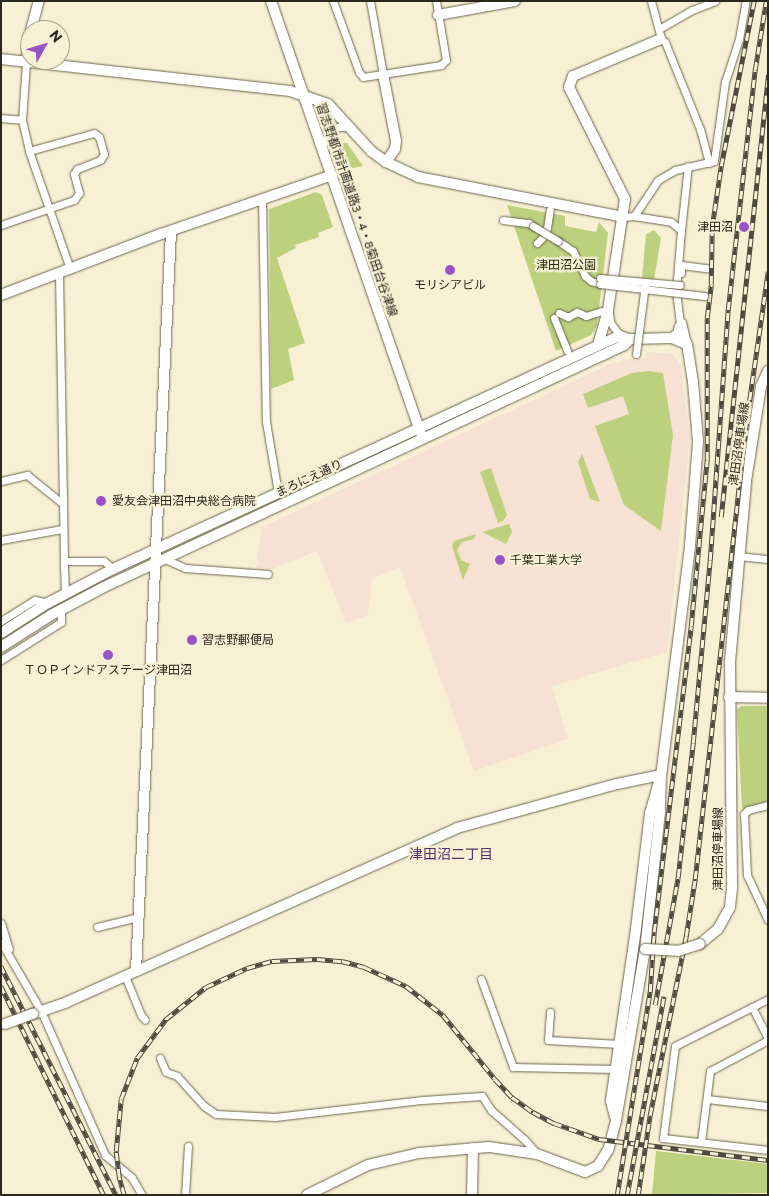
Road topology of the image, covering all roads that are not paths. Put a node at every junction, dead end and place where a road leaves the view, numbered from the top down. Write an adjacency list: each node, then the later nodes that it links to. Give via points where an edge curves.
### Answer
1 (39, 1): 11 (street)
2 (271, 1): 19 (street, 習志野都市計画道路3・4・8菊田台谷津線)
3 (333, 1): 18 (street, via 359,72 364,77)
4 (370, 1): 18 (street)
5 (436, 1): 10 (street)
6 (515, 1): 10 (street)
7 (651, 1): 12 (street)
8 (715, 1): 12 (street)
9 (746, 1): 26 (street, via 725,82 714,160)
10 (438, 15): 18 (street, via 446,60 440,65)
11 (34, 20)
12 (658, 28): 13 (street)
13 (661, 39): 26 (street, via 700,129); 32 (street, via 573,76 569,88 625,199)
14 (1, 59): 15 (street)
15 (20, 61)
16 (70, 66): 19 (street, via 290,91)
17 (25, 70): 21 (street)
18 (383, 74): 25 (street, via 396,141 395,149)
19 (304, 96): 22 (street, via 328,104); 23 (street, 習志野都市計画道路3・4・8菊田台谷津線)
20 (1, 118): 21 (street)
21 (22, 120): 24 (street)
22 (350, 127): 23 (street, via 330,131); 25 (street, via 371,151)
23 (322, 146): 28 (street, 習志野都市計画道路3・4・8菊田台谷津線)
24 (29, 151): 30 (street); 30 (street, via 94,133 99,137 104,154 100,160 78,169 74,174 79,193 74,200)
25 (386, 162): 32 (street, via 435,182)
26 (710, 163): 27 (street)
27 (688, 166): 32 (street, via 658,180); 35 (street)
28 (332, 175): 29 (street); 55 (street, 習志野都市計画道路3・4・8菊田台谷津線)
29 (262, 199): 36 (street); 58 (street, via 266,422)
30 (48, 209): 34 (street); 39 (street)
31 (550, 210): 37 (street, via 546,234)
32 (629, 216): 35 (street, via 671,222); 46 (street)
33 (503, 220): 41 (street, bridge, via 533,226 573,251 585,276 591,281)
34 (1, 226)
35 (681, 230): 45 (street, via 676,291)
36 (171, 231): 39 (street); 62 (street)
37 (537, 243)
38 (707, 268): 42 (street, via 682,265)
39 (70, 269): 40 (street)
40 (59, 273): 43 (street); 59 (street)
41 (645, 285): 42 (street, bridge); 49 (street, bridge)
42 (680, 289): 44 (street, bridge)
43 (1, 295)
44 (704, 296)
45 (678, 304): 47 (street); 50 (street)
46 (605, 311): 49 (street, via 618,333); 51 (street); 52 (street, via 586,316 577,312 568,317 557,315)
47 (680, 326): 48 (street, via 678,334)
48 (672, 338): 49 (street, まろにえ通り); 50 (street)
49 (637, 343): 51 (street, まろにえ通り, via 617,337); 53 (street, bridge); 56 (street, まろにえ通り, via 624,345)
50 (687, 344): 78 (street, via 698,442 690,547)
51 (598, 345): 55 (street, まろにえ通り)
52 (567, 350)
53 (637, 354)
54 (768, 371): 63 (street, 津田沼停車場線, via 761,386 755,421)
55 (418, 426): 56 (street, 習志野都市計画道路3・4・8菊田台谷津線); 58 (street, まろにえ通り)
56 (422, 438): 66 (street, まろにえ通り)
57 (1, 481): 59 (street, via 27,475)
58 (278, 492): 62 (street, まろにえ通り)
59 (62, 503): 60 (street)
60 (62, 529): 61 (street); 65 (street)
61 (1, 540)
62 (156, 550): 66 (street); 67 (street, まろにえ通り)
63 (738, 556): 64 (street); 76 (street, 津田沼停車場線)
64 (768, 559)
65 (64, 561): 67 (street, via 104,561); 69 (street)
66 (160, 561): 68 (street, via 185,568); 71 (street, まろにえ通り); 80 (street)
67 (113, 569): 69 (street, まろにえ通り)
68 (268, 574)
69 (65, 594): 70 (street, まろにえ通り)
70 (45, 605): 72 (street, via 35,600); 73 (street, まろにえ通り)
71 (61, 610): 74 (street, まろにえ通り); 75 (street, via 62,622)
72 (1, 621)
73 (1, 633)
74 (1, 647)
75 (1, 660)
76 (729, 697): 77 (street); 85 (street, 津田沼停車場線, bridge, via 730,907 710,938 690,948)
77 (768, 698)
78 (661, 775): 85 (street); 87 (street, via 457,828); 97 (street, via 650,813)
79 (768, 805): 81 (street, via 744,814 747,875)
80 (138, 918): 83 (street); 87 (street)
81 (768, 920)
82 (1, 922): 86 (street)
83 (97, 927)
84 (1, 942): 86 (street)
85 (645, 949): 102 (street)
86 (10, 954): 93 (street)
87 (136, 971): 88 (street)
88 (125, 976): 93 (street); 94 (street)
89 (481, 980): 99 (street, via 513,1067)
90 (768, 999): 91 (street)
91 (752, 1007): 96 (street); 103 (street, via 675,1046 663,1138)
92 (550, 1012): 97 (street, via 548,1040)
93 (37, 1013): 95 (street, bridge); 108 (street, via 105,1155 132,1178)
94 (146, 1020)
95 (3, 1024)
96 (768, 1039): 100 (street, via 713,1068)
97 (619, 1044): 99 (street)
98 (160, 1058): 107 (street, via 166,1072 177,1076 204,1106 216,1114 275,1117 482,1096)
99 (616, 1069): 102 (street, via 611,1101)
100 (707, 1099): 101 (street); 103 (street)
101 (768, 1106)
102 (616, 1121): 107 (street, via 608,1150 598,1166 591,1170 576,1170)
103 (702, 1142): 106 (street)
104 (188, 1146): 109 (street)
105 (473, 1148): 107 (street, via 489,1147); 110 (street, via 419,1153 368,1165); 111 (street)
106 (768, 1150)
107 (536, 1154)
108 (142, 1195)
109 (185, 1195)
110 (307, 1195)
111 (472, 1195)

